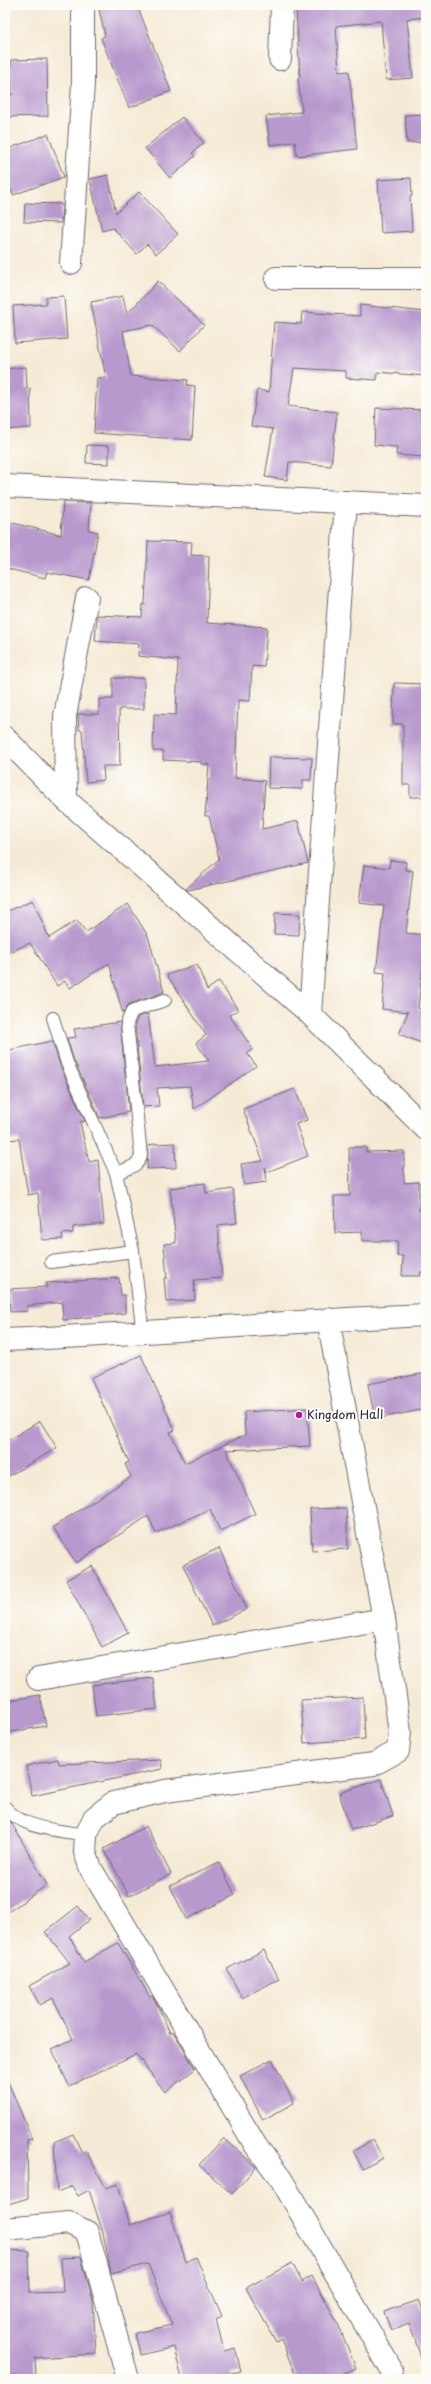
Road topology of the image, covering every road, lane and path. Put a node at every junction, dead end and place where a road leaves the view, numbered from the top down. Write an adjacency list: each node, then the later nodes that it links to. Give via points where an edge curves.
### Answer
1 (83, 5): 4 (street, via 83,84)
2 (282, 5): 3 (street)
3 (280, 59)
4 (71, 264)
5 (276, 278): 6 (street)
6 (426, 278)
7 (5, 486): 8 (street)
8 (346, 502): 9 (street); 14 (street)
9 (426, 506)
10 (87, 598): 12 (street, via 65,716)
11 (5, 738): 12 (street)
12 (66, 800): 14 (street)
13 (165, 1000): 17 (lane, via 132,1011 128,1018 141,1155 136,1165)
14 (310, 1014): 16 (street)
15 (53, 1018): 17 (lane, via 67,1063)
16 (426, 1129)
17 (116, 1173): 18 (lane)
18 (132, 1252): 19 (lane); 22 (lane)
19 (51, 1262)
20 (426, 1315): 21 (street)
21 (328, 1319): 22 (street); 24 (street)
22 (143, 1334): 23 (street)
23 (5, 1340)
24 (384, 1619): 25 (street); 27 (street, via 400,1732 398,1751 374,1764 165,1791 113,1803 94,1818)
25 (38, 1679)
26 (5, 1807): 27 (lane, via 16,1817 34,1825)
27 (86, 1835): 29 (street, via 85,1852 91,1869 256,2146 281,2179)
28 (5, 2229): 30 (street, via 69,2223 87,2232)
29 (391, 2369)
30 (128, 2379)

